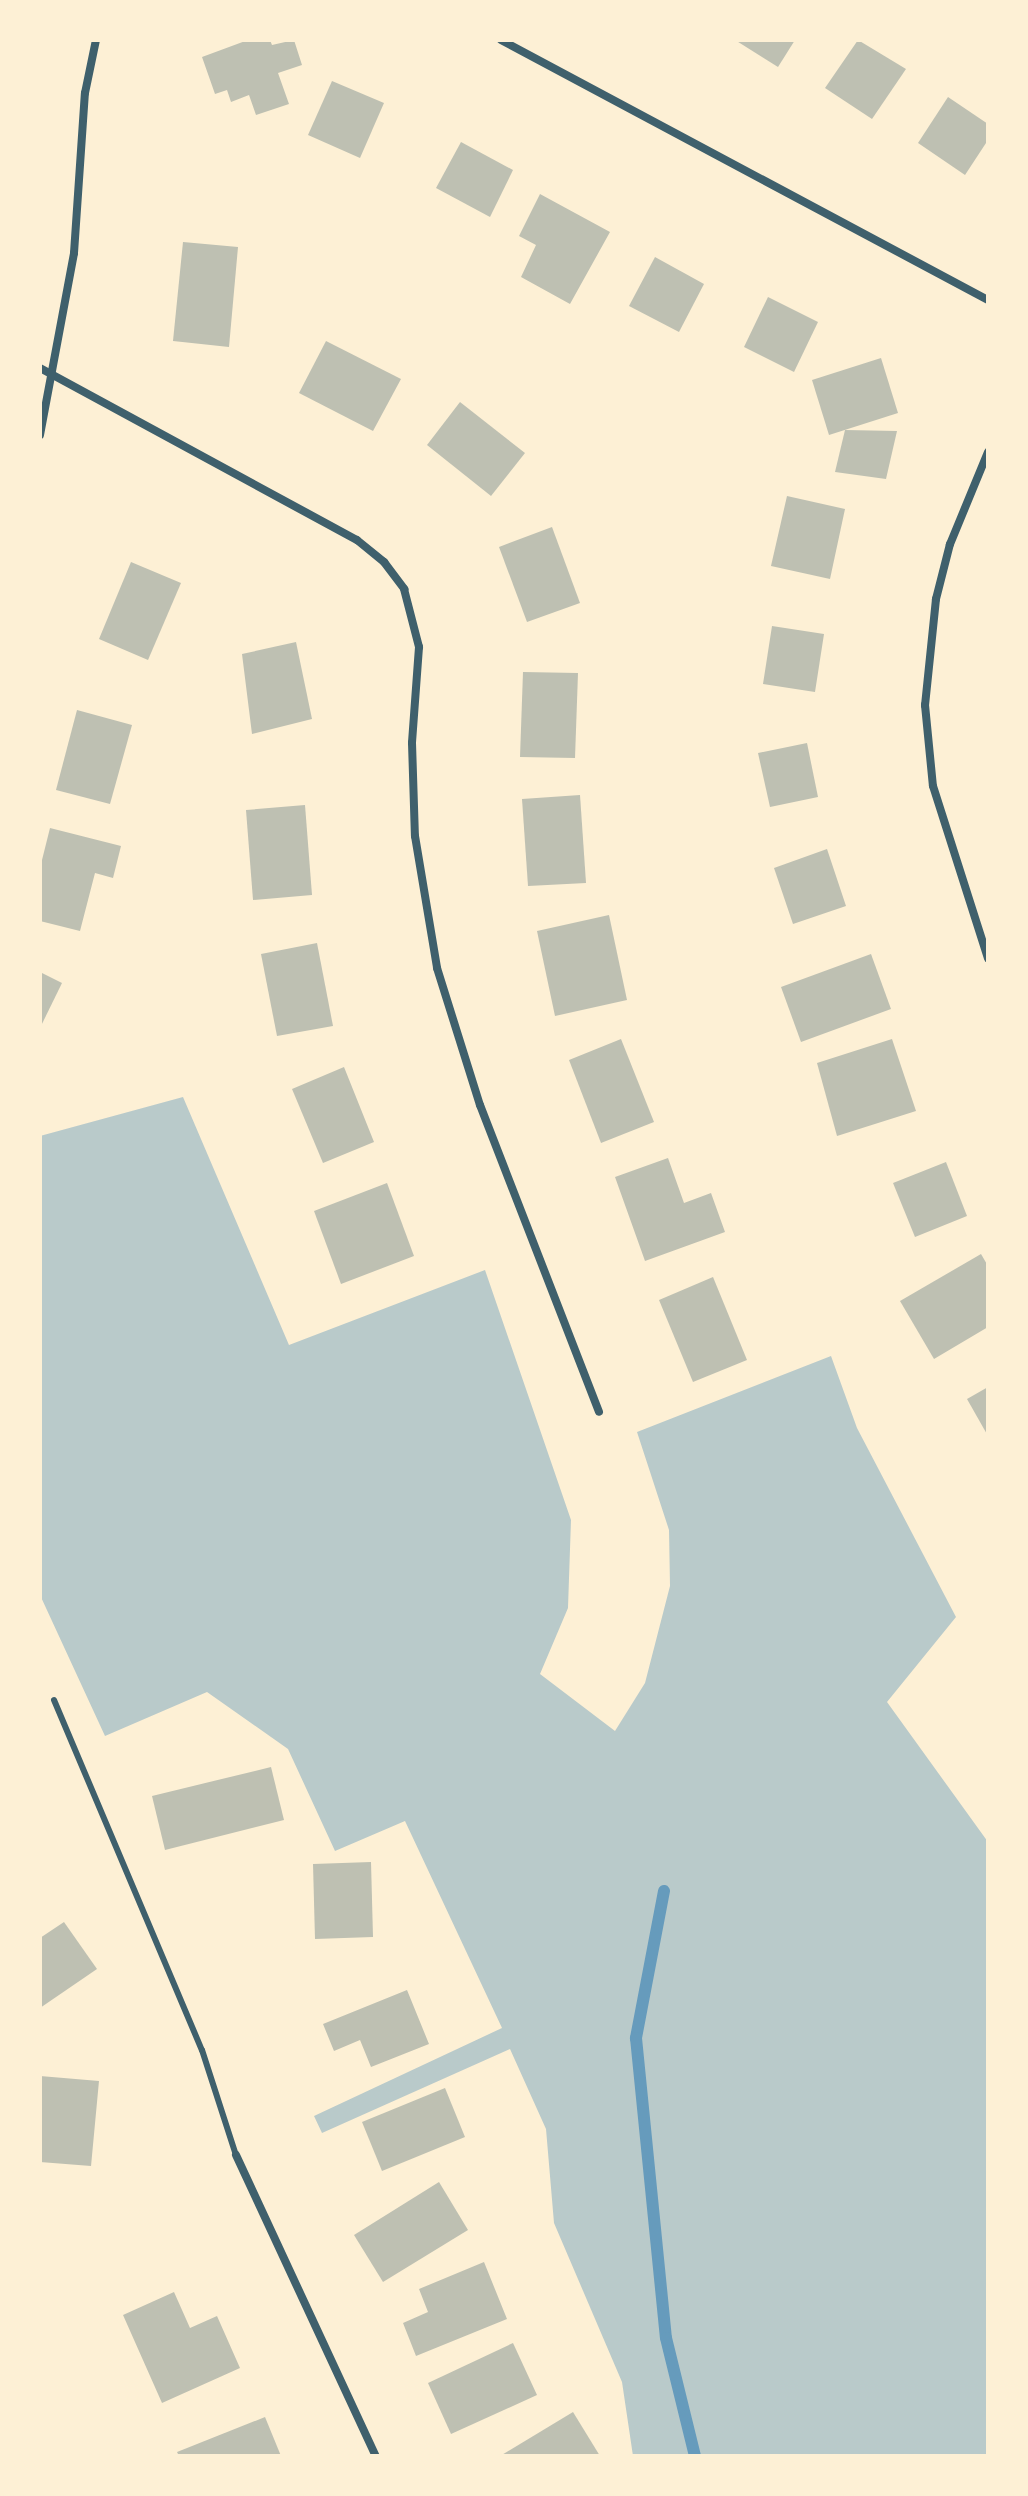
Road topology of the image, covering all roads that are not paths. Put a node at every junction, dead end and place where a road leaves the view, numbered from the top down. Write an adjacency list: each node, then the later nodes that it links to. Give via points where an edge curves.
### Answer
1 (96, 40): 5 (street, via 85,93 74,253)
2 (501, 40): 3 (street)
3 (988, 300)
4 (40, 368): 5 (street)
5 (52, 374): 6 (street); 9 (street, via 357,540 384,562 404,589 419,647 412,743 415,836 437,968 480,1105)
6 (40, 435)
7 (988, 452): 8 (street, via 950,544 936,599 925,705 933,786)
8 (988, 958)
9 (599, 1412)
10 (54, 1700): 11 (lane, via 202,2050)
11 (236, 2155): 12 (street)
12 (376, 2456)

